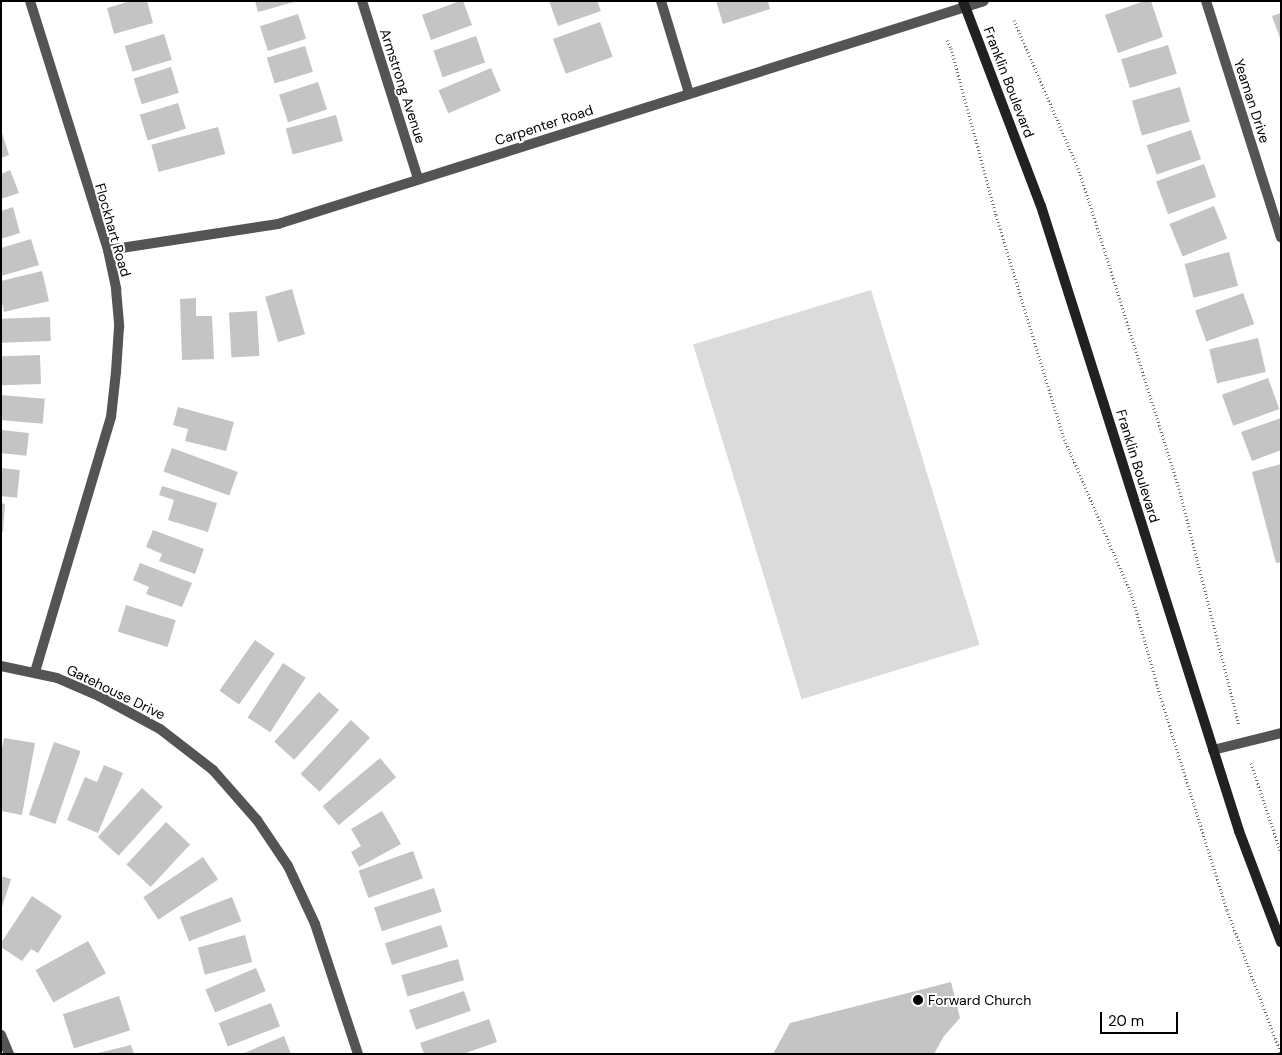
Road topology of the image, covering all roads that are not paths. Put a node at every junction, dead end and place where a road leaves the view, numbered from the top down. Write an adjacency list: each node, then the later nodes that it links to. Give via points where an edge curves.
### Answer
1 (30, 1): 10 (street, Flockhart Road)
2 (362, 1): 8 (street, Armstrong Avenue)
3 (661, 1): 7 (street)
4 (984, 1): 6 (street, Carpenter Road)
5 (1206, 1): 9 (street, Yeaman Drive)
6 (964, 4): 7 (street, Carpenter Road); 14 (main road, Franklin Boulevard, via 1041,206)
7 (689, 93): 8 (street, Carpenter Road)
8 (418, 179): 10 (street, Carpenter Road, via 278,224)
9 (1281, 237)
10 (108, 250): 12 (street, Flockhart Road, via 116,289 118,327 111,417)
11 (1, 666): 12 (street, Gatehouse Drive)
12 (35, 672): 18 (street, Gatehouse Drive, via 99,696 160,729 213,770 257,820 288,866 315,924)
13 (1281, 732): 14 (street)
14 (1213, 750): 15 (main road, Franklin Boulevard, via 1239,831)
15 (1281, 942)
16 (1, 1035): 17 (street)
17 (9, 1054)
18 (358, 1054)

